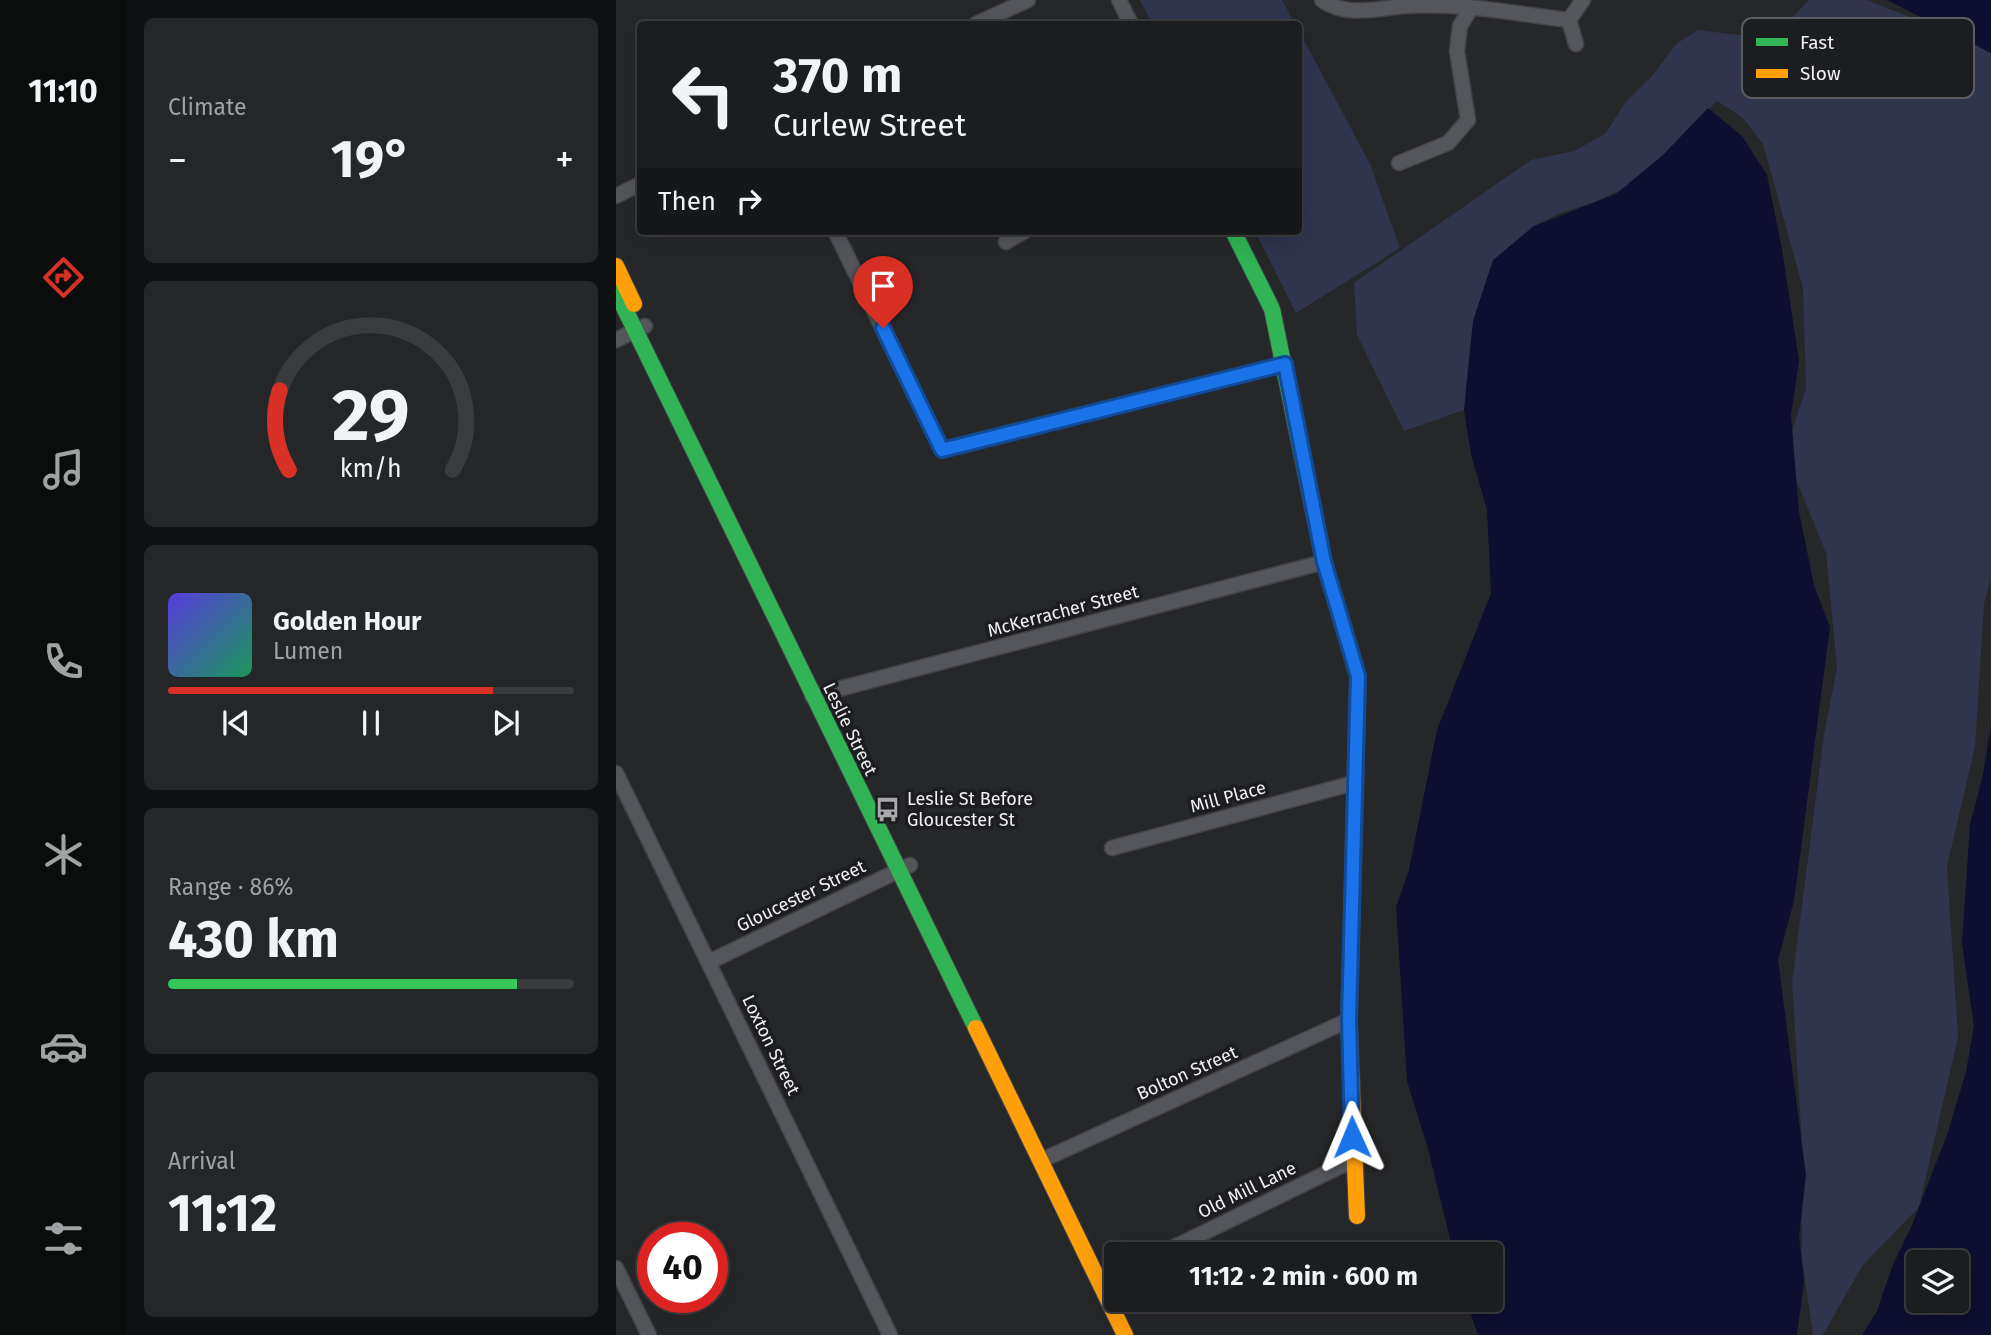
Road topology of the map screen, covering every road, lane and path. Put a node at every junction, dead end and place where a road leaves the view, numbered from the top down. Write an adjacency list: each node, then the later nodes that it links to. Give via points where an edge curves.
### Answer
1 (1028, 0): 7 (street)
2 (1119, 0): 8 (street)
3 (1322, 0): 5 (street, via 1332,8 1351,12 1410,6)
4 (1583, 0): 6 (street)
5 (1471, 8): 6 (street); 10 (street, via 1460,26 1457,51 1468,120 1448,143)
6 (1569, 20): 9 (street)
7 (982, 21)
8 (1130, 21)
9 (1576, 44)
10 (1399, 163)
11 (637, 186): 12 (street)
12 (616, 196)
13 (837, 235): 21 (street, via 942,450)
14 (1019, 235): 16 (street)
15 (1235, 235): 21 (street, via 1272,309)
16 (1006, 242)
17 (616, 267): 19 (street, Leslie Street)
18 (616, 291): 19 (street, Leslie Street)
19 (640, 329): 20 (street); 23 (street, Leslie Street)
20 (616, 340)
21 (1285, 364): 22 (street)
22 (1324, 562): 23 (street, McKerracher Street); 25 (street, via 1358,676)
23 (818, 693): 27 (street, Leslie Street)
24 (616, 773): 28 (street, Loxton Street)
25 (1354, 783): 26 (street, Mill Place); 29 (street)
26 (1112, 848)
27 (904, 868): 28 (street, Gloucester Street); 30 (street, Leslie Street)
28 (709, 962): 39 (street, Loxton Street)
29 (1349, 1020): 30 (street, Bolton Street); 31 (street)
30 (1046, 1158): 35 (street, Leslie Street)
31 (1353, 1160): 32 (street); 33 (street, Old Mill Lane)
32 (1357, 1216)
33 (1185, 1242)
34 (616, 1268): 38 (street)
35 (1104, 1268)
36 (1119, 1312): 40 (street, Leslie Street)
37 (1127, 1312): 41 (street)
38 (649, 1335)
39 (890, 1335)
40 (1125, 1335)
41 (1138, 1335)

